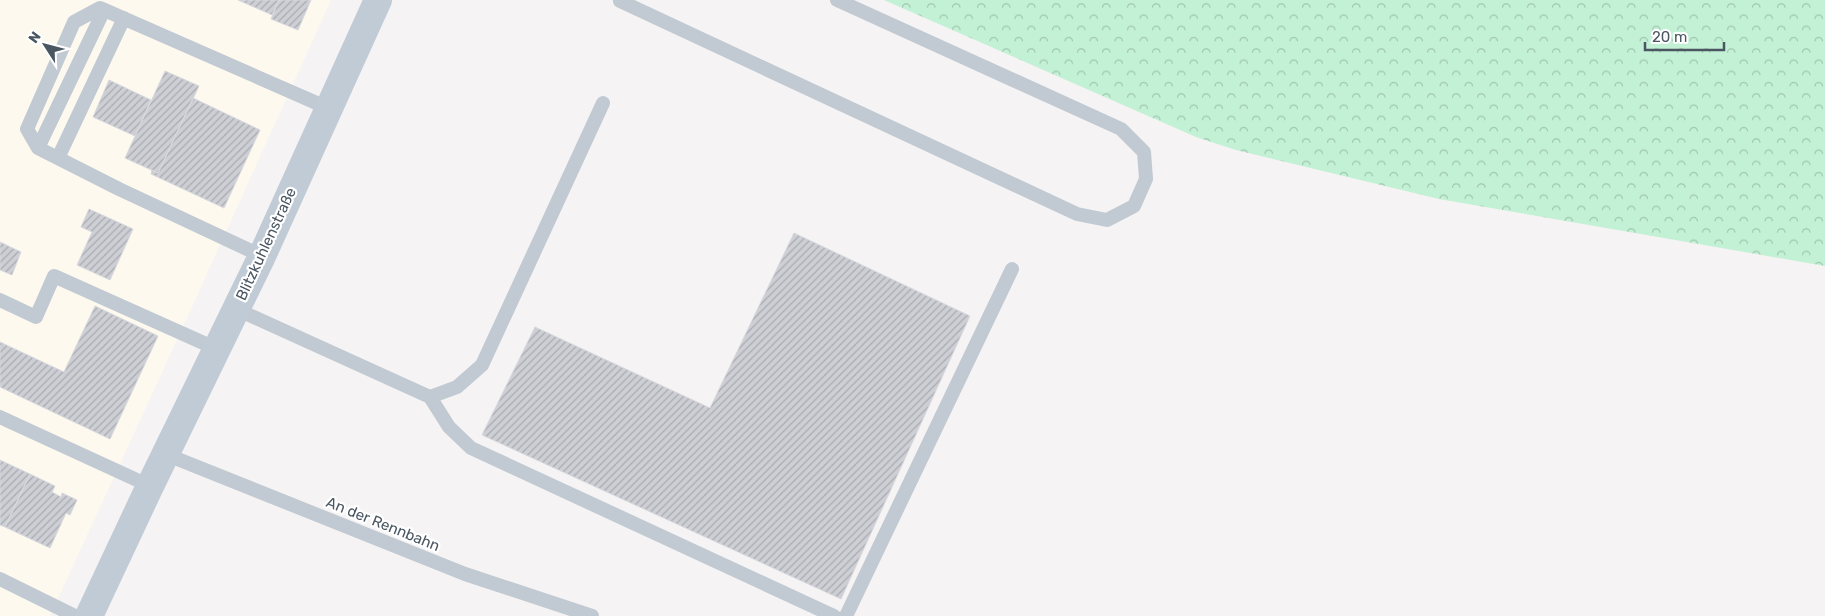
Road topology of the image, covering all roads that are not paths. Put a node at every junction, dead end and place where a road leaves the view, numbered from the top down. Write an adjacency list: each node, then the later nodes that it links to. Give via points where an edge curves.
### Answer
1 (378, 0): 7 (main road, Blitzkuhlenstraße)
2 (837, 0): 3 (lane, via 1121,129 1144,152 1146,179 1134,206 1107,220 1077,214)
3 (620, 2)
4 (104, 10): 5 (lane); 8 (lane); 8 (lane, via 100,8 74,22 27,129)
5 (124, 18): 7 (lane); 9 (lane)
6 (603, 103): 15 (lane, via 482,365 457,387)
7 (328, 108): 10 (main road, Blitzkuhlenstraße)
8 (38, 148): 9 (lane)
9 (58, 158): 10 (lane)
10 (262, 256): 13 (main road, Blitzkuhlenstraße)
11 (1012, 269): 24 (lane)
12 (0, 300): 14 (lane, via 36,317 54,276)
13 (236, 309): 14 (main road, Blitzkuhlenstraße); 15 (lane)
14 (217, 349): 17 (main road, Blitzkuhlenstraße)
15 (430, 397): 23 (lane, via 449,427 471,448)
16 (0, 417): 18 (lane)
17 (165, 454): 18 (main road, Blitzkuhlenstraße); 22 (lane, An der Rennbahn, via 465,574)
18 (150, 486): 21 (main road, Blitzkuhlenstraße)
19 (0, 579): 20 (lane)
20 (75, 616)
21 (89, 616)
22 (592, 616)
23 (834, 616)
24 (846, 616)

